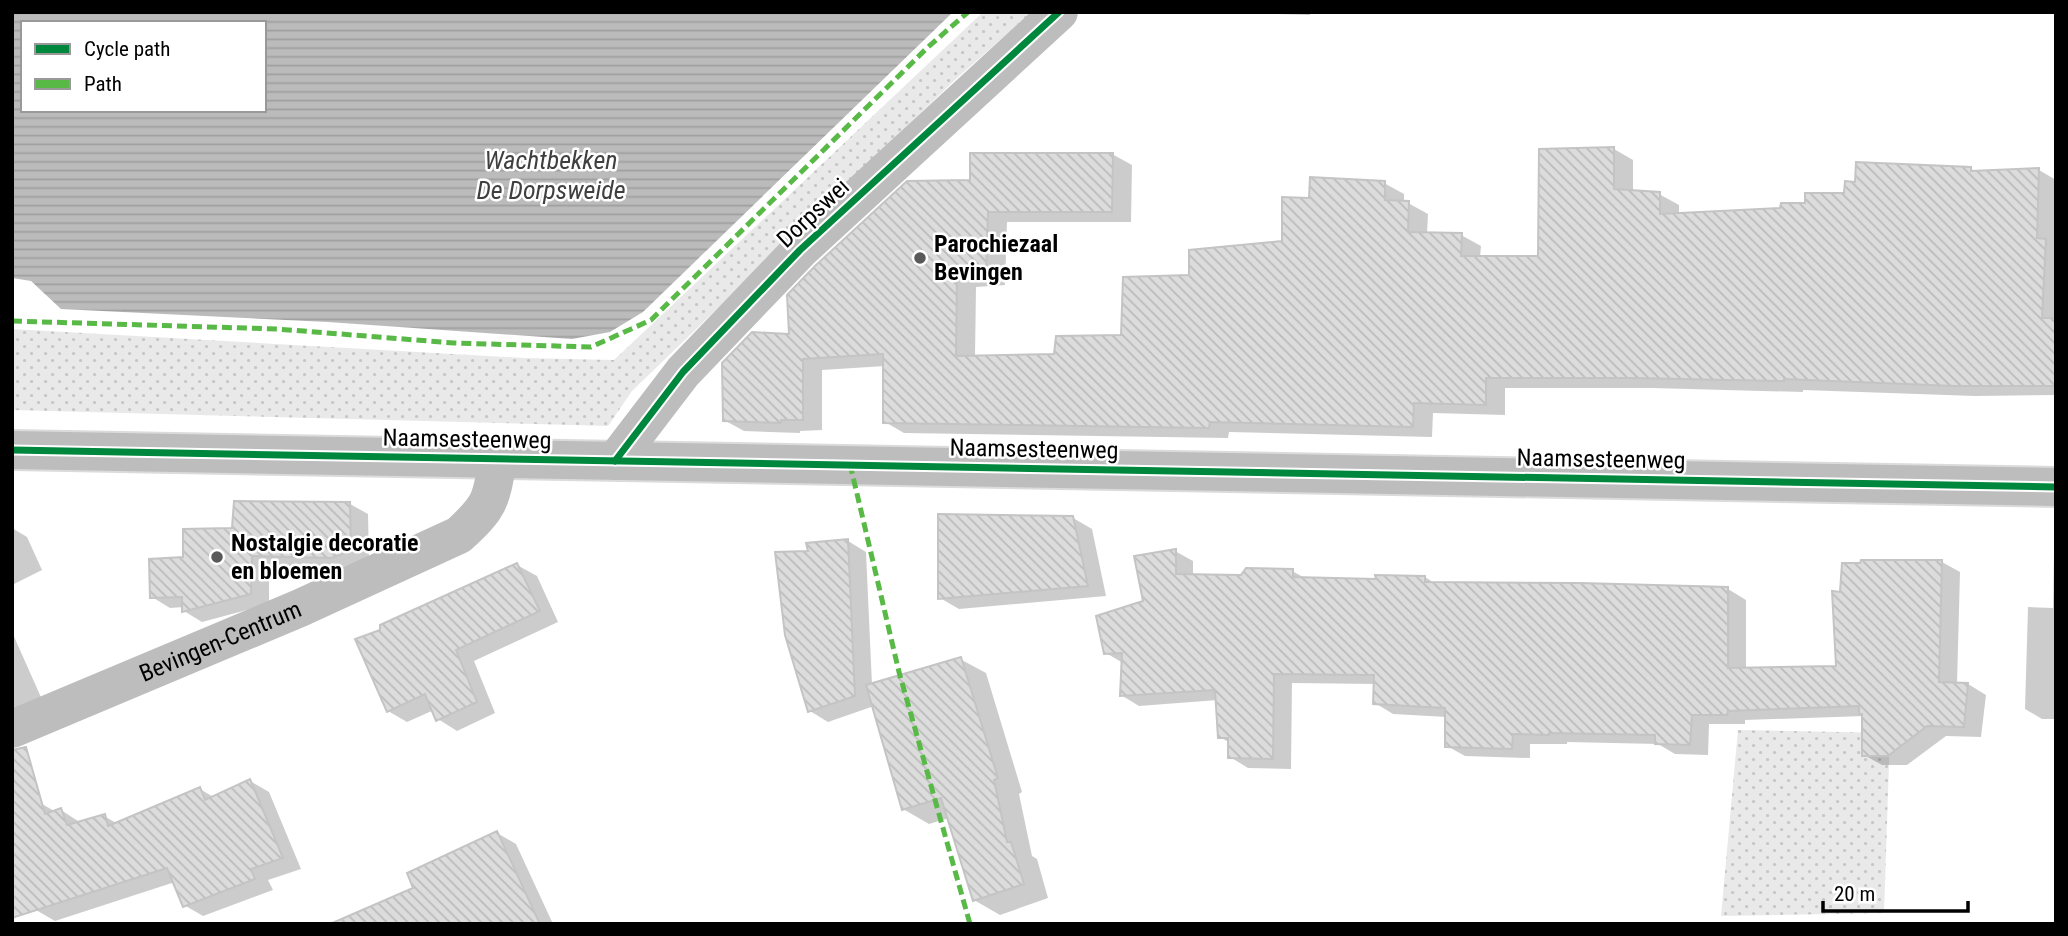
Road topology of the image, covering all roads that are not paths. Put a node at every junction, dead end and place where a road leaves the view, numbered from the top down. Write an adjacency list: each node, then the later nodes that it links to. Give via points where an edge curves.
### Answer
1 (1059, 12): 4 (main road, Dorpswei, via 800,250 684,372)
2 (12, 450): 3 (main road, Naamsesteenweg)
3 (498, 459): 4 (main road, Naamsesteenweg); 6 (main road, Bevingen-Centrum, via 492,498 459,535 300,608)
4 (615, 461): 5 (main road, Naamsesteenweg)
5 (2056, 487)
6 (12, 729)

